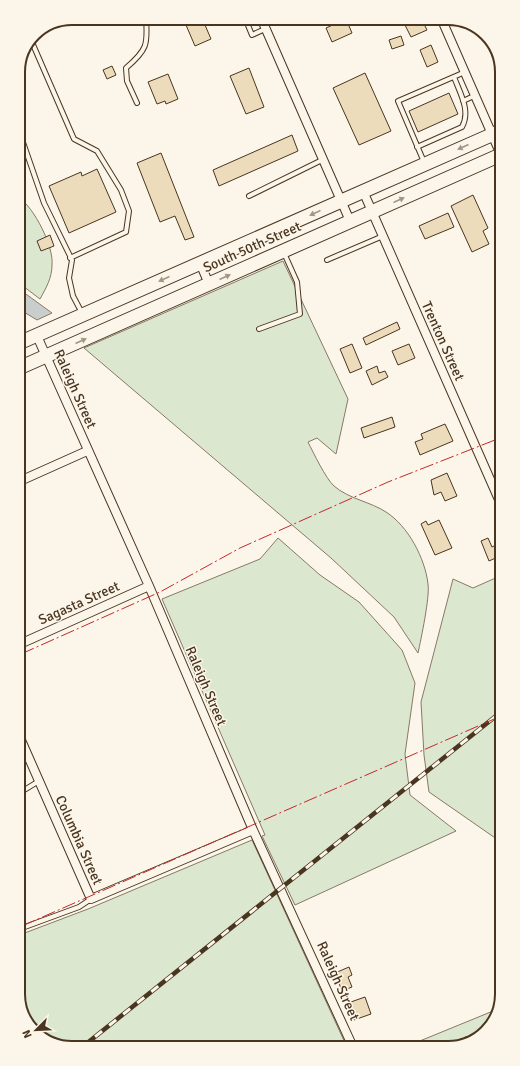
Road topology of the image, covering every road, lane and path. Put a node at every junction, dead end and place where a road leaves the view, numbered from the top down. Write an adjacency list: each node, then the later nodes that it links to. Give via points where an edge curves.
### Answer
1 (146, 25): 11 (lane, via 145,50 126,68 127,81)
2 (248, 25): 5 (lane, via 252,35)
3 (264, 25): 5 (street)
4 (444, 25): 7 (street)
5 (266, 29): 17 (street)
6 (33, 46): 26 (lane, via 74,140 97,151 121,190 129,210 126,232)
7 (466, 72): 8 (lane); 9 (street)
8 (454, 77): 10 (lane); 14 (lane, via 398,102)
9 (476, 95): 10 (lane); 12 (street)
10 (464, 100): 14 (lane, via 465,121 462,127)
11 (137, 103)
12 (495, 131)
13 (495, 133): 18 (main road, South 50th Street, one-way to 18)
14 (417, 147): 18 (lane)
15 (25, 148): 26 (lane, via 44,203)
16 (495, 157): 22 (main road, South 50th Street, one-way to 16)
17 (324, 159): 20 (lane); 21 (street)
18 (425, 164): 19 (main road, South 50th Street)
19 (363, 191): 21 (main road, South 50th Street); 22 (street, Trenton Street)
20 (249, 196)
21 (342, 201): 23 (street); 28 (main road, South 50th Street, one-way to 28)
22 (372, 212): 23 (main road, South 50th Street); 24 (street, Trenton Street)
23 (350, 221): 25 (main road, South 50th Street)
24 (383, 236): 27 (lane); 38 (street, Trenton Street)
25 (283, 251): 29 (main road, South 50th Street, one-way to 25); 31 (lane, via 297,282 300,314)
26 (70, 258): 30 (lane, via 72,260 69,278 73,296)
27 (327, 260)
28 (200, 263): 29 (street); 30 (main road, South 50th Street, one-way to 30)
29 (209, 284): 34 (main road, South 50th Street, one-way to 29)
30 (83, 315): 32 (main road, South 50th Street)
31 (259, 330)
32 (37, 336): 33 (main road, South 50th Street); 34 (street, Raleigh Street)
33 (25, 341)
34 (46, 356): 35 (main road, South 50th Street); 36 (street, Raleigh Street)
35 (25, 365)
36 (87, 450): 37 (street); 39 (street, Raleigh Street)
37 (25, 478)
38 (495, 491)
39 (149, 586): 40 (street, Sagasta Street); 44 (street, Raleigh Street)
40 (25, 642)
41 (25, 749): 42 (street, Columbia Street)
42 (39, 781): 43 (lane); 45 (street, Columbia Street)
43 (25, 790)
44 (253, 830): 45 (street, Columbia Street); 47 (street, Raleigh Street)
45 (91, 899): 46 (lane, via 79,907)
46 (25, 927)
47 (350, 1041)

